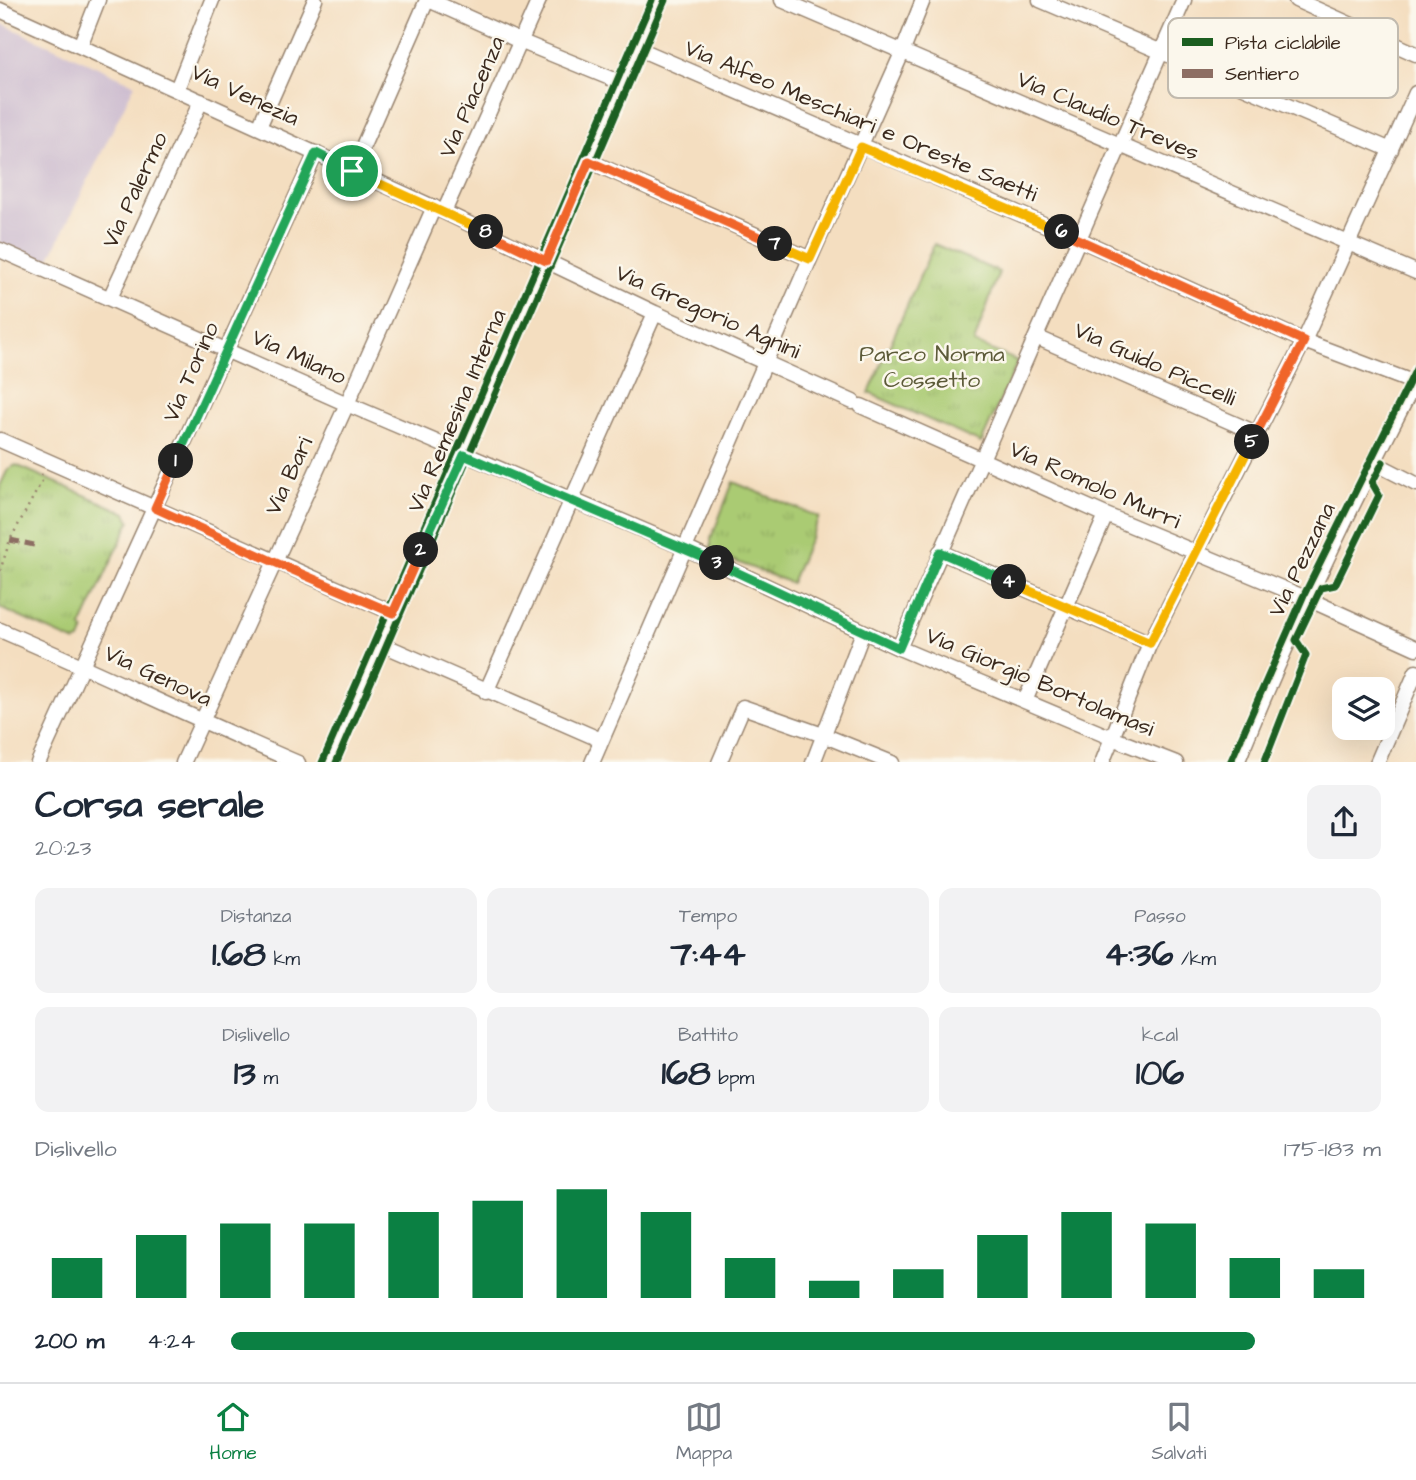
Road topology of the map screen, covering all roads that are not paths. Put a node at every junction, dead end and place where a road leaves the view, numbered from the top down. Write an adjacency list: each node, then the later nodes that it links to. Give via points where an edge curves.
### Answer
1 (98, 0): 17 (street)
2 (212, 0): 25 (street)
3 (315, 0): 29 (street)
4 (428, 0): 16 (street); 35 (street)
5 (540, 0): 16 (street, Via Piacenza)
6 (658, 0): 19 (street, Via Remesina Interna)
7 (782, 0): 21 (street, Via Claudio Treves)
8 (923, 0): 21 (street)
9 (1040, 0): 20 (street)
10 (1184, 0): 13 (street)
11 (1296, 0): 14 (street)
12 (0, 10): 17 (street, Via Venezia)
13 (1176, 18)
14 (1336, 18)
15 (1168, 36): 20 (street)
16 (522, 42): 24 (street); 36 (street, Via Piacenza)
17 (80, 46): 25 (street, Via Venezia)
18 (1398, 46): 22 (street)
19 (637, 48): 24 (street, Via Remesina Interna); 31 (street, Via Alfeo Meschiari e Oreste Saetti)
20 (1161, 52): 23 (street); 30 (street)
21 (902, 53): 30 (street, Via Claudio Treves); 31 (street)
22 (1416, 54)
23 (1168, 55)
24 (622, 83): 34 (street, Via Remesina Interna)
25 (177, 89): 28 (street, Via Venezia)
26 (1416, 93): 32 (street)
27 (1269, 98): 32 (street)
28 (201, 101): 29 (street, Via Venezia); 43 (street, Via Palermo)
29 (259, 127): 33 (street, Via Venezia)
30 (1119, 145): 37 (street); 38 (street, Via Claudio Treves)
31 (861, 147): 37 (street, Via Alfeo Meschiari e Oreste Saetti); 40 (street)
32 (1391, 150): 38 (street)
33 (316, 153): 35 (street, Via Venezia); 47 (street, Via Torino)
34 (589, 161): 40 (street); 41 (street, Via Remesina Interna)
35 (352, 171): 36 (street, Via Venezia)
36 (439, 209): 41 (street, Via Venezia); 50 (street, Via Bari)
37 (1078, 239): 45 (street); 46 (street, Via Alfeo Meschiari e Oreste Saetti)
38 (1349, 244): 42 (street, Via Claudio Treves); 46 (street)
39 (0, 250): 43 (street, Via Milano)
40 (810, 259): 48 (street)
41 (546, 261): 44 (street, Via Gregorio Agnini); 53 (street, Via Remesina Interna)
42 (1416, 272)
43 (110, 298): 47 (street, Via Milano)
44 (654, 313): 48 (street, Via Gregorio Agnini); 57 (street)
45 (1036, 337): 51 (street, Via Guido Piccelli); 54 (street)
46 (1304, 341): 49 (street, Via Alfeo Meschiari e Oreste Saetti); 51 (street)
47 (226, 349): 50 (street, Via Milano); 58 (street, Via Torino)
48 (765, 363): 54 (street, Via Gregorio Agnini); 60 (street)
49 (1415, 382): 55 (street, Via Pezzana)
50 (347, 404): 53 (street, Via Milano); 63 (street, Via Bari)
51 (1256, 433): 62 (street)
52 (0, 440): 58 (street)
53 (464, 455): 57 (street, Via Giorgio Bortolamasi); 66 (street, Via Remesina Interna)
54 (980, 459): 59 (street, Via Romolo Murri); 61 (street)
55 (1375, 463): 56 (street); 64 (street, Via Pezzana)
56 (1416, 484)
57 (571, 499): 60 (street, Via Giorgio Bortolamasi); 75 (street)
58 (155, 508): 63 (street); 73 (street, Via Torino)
59 (1106, 515): 62 (street, Via Romolo Murri); 65 (street)
60 (685, 548): 68 (street, Via Giorgio Bortolamasi); 80 (street)
61 (940, 552): 65 (street); 71 (street)
62 (1195, 554): 64 (street, Via Romolo Murri); 70 (street)
63 (274, 562): 66 (street); 77 (street, Via Bari)
64 (1308, 599): 72 (street, Via Romolo Murri); 91 (street, Via Pezzana)
65 (1066, 608): 70 (street); 76 (street)
66 (393, 613): 69 (street, Via Remesina Interna)
67 (0, 630): 73 (street, Via Genova)
68 (863, 632): 71 (street, Via Giorgio Bortolamasi); 78 (street)
69 (379, 643): 75 (street); 84 (street, Via Remesina Interna)
70 (1150, 643): 79 (street)
71 (899, 648): 76 (street, Via Giorgio Bortolamasi)
72 (1416, 648)
73 (82, 665): 77 (street, Via Genova); 81 (street, Via Torino)
74 (1416, 672): 92 (street)
75 (486, 692): 80 (street)
76 (1025, 701): 79 (street, Via Giorgio Bortolamasi)
77 (200, 722): 82 (street, Via Bari); 83 (street, Via Genova)
78 (823, 735): 86 (street, via 743,707); 87 (street); 88 (street)
79 (1112, 738): 89 (street); 90 (street, Via Giorgio Bortolamasi)
80 (601, 740): 85 (street)
81 (38, 762)
82 (183, 762)
83 (298, 762)
84 (327, 762)
85 (592, 762)
86 (719, 762)
87 (814, 762)
88 (891, 762)
89 (1102, 762)
90 (1175, 762)
91 (1237, 762)
92 (1377, 762)

